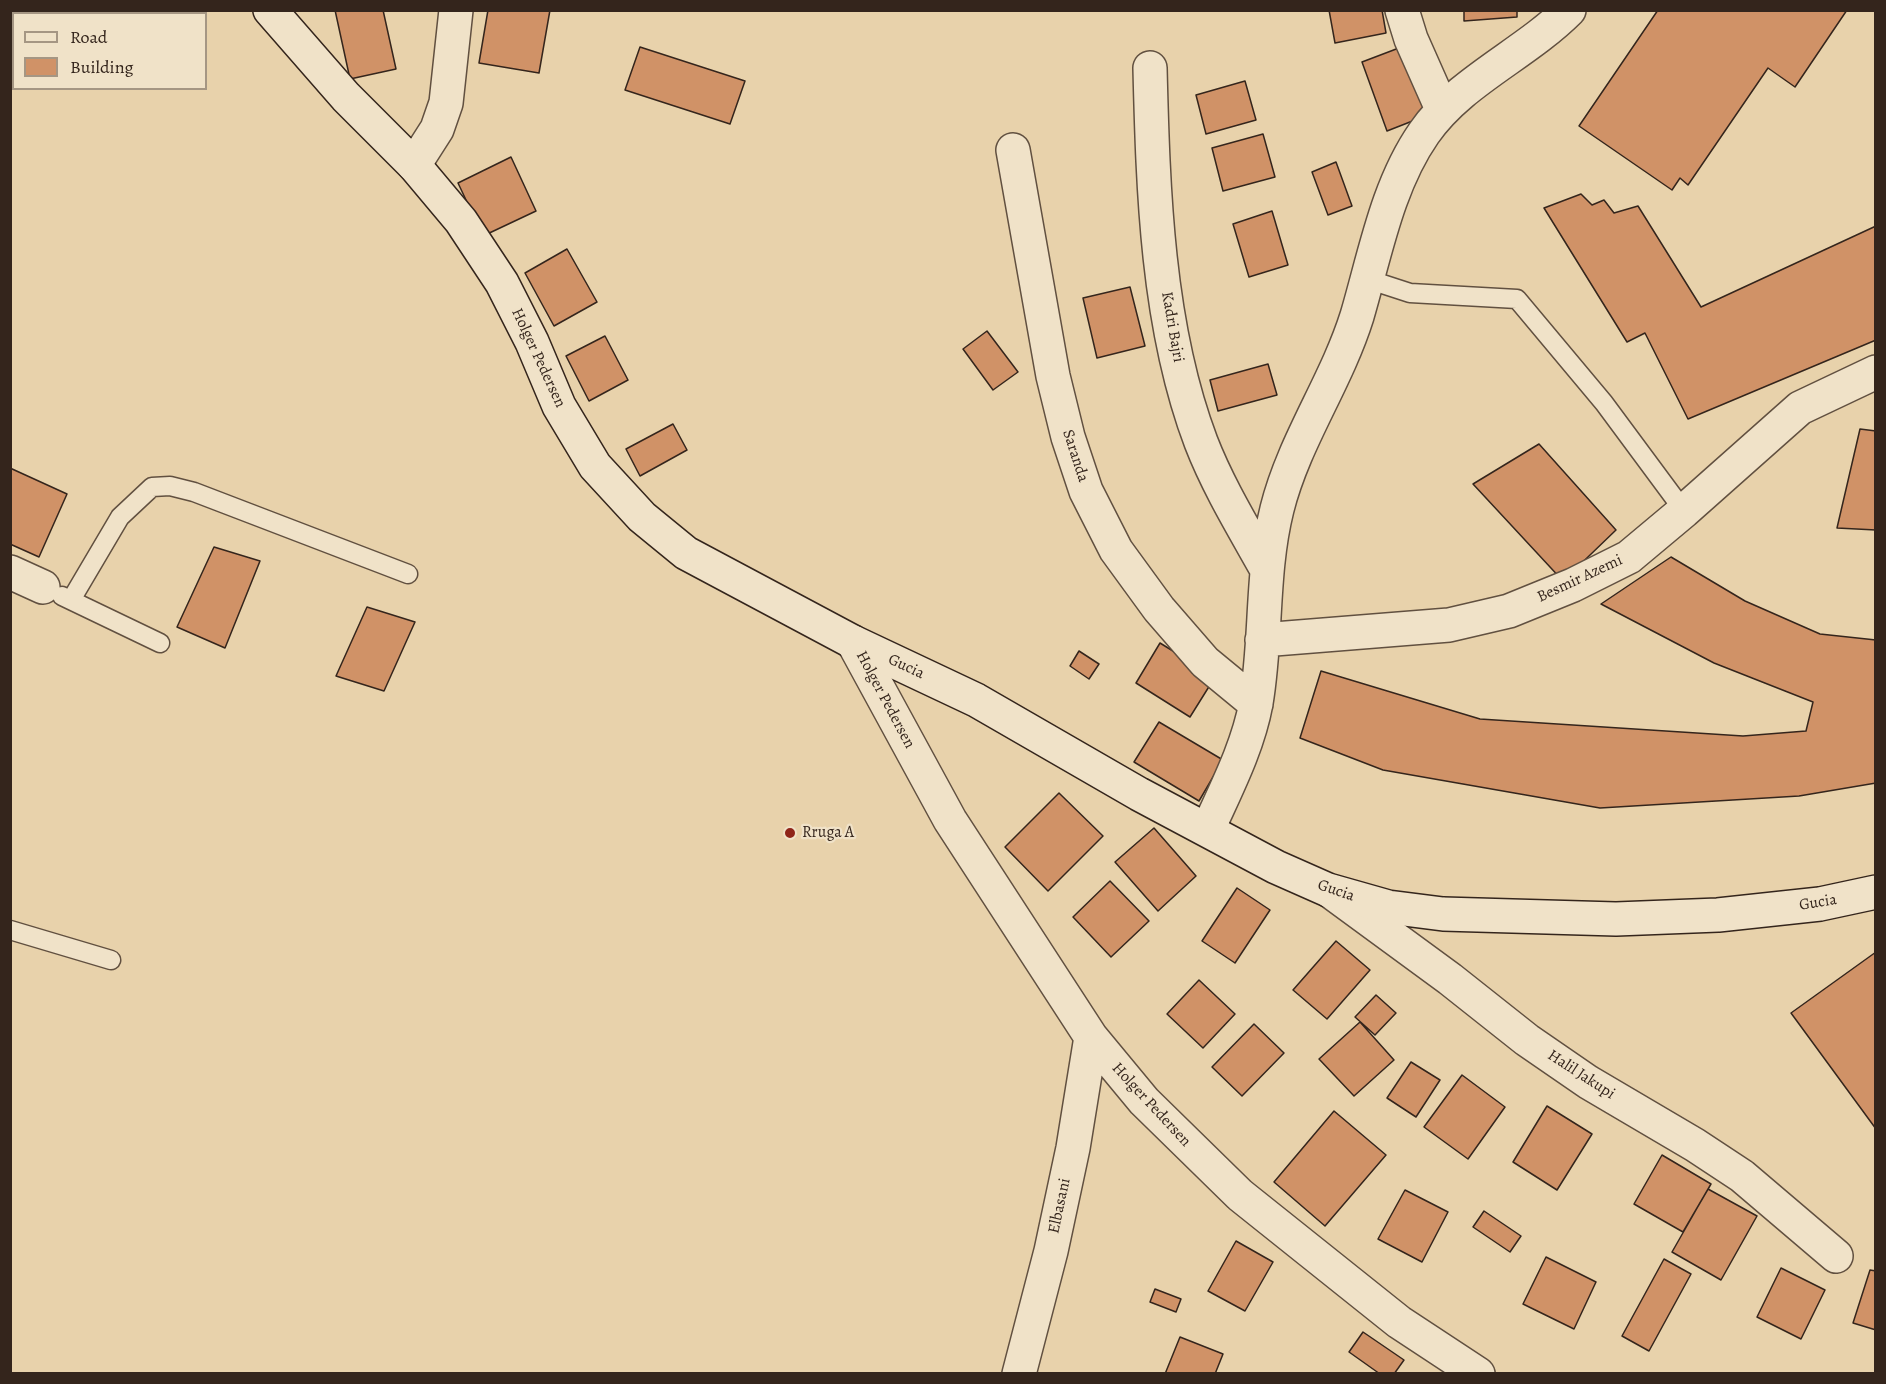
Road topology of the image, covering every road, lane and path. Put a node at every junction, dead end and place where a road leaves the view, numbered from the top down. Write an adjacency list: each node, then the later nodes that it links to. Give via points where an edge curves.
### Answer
1 (270, 10): 8 (street, Holger Pedersen, via 346,97)
2 (456, 10): 8 (street, via 446,103 437,129)
3 (1402, 10): 6 (street)
4 (1569, 10): 6 (street)
5 (1150, 68): 12 (street, Kadri Bajri, via 1153,178 1165,290 1180,374 1201,442)
6 (1442, 109): 9 (street, via 1405,166)
7 (1013, 150): 19 (street, Saranda, via 1053,376 1086,491 1116,550 1159,609 1205,662)
8 (414, 165): 17 (street, Holger Pedersen, via 461,221 502,282 559,406 595,466 642,517 686,553)
9 (1368, 279): 11 (lane, via 1410,293 1517,298 1604,403); 12 (street, via 1342,355 1288,470)
10 (1875, 372): 11 (street, Besmir Azemi, via 1800,408)
11 (1684, 511): 16 (street, Besmir Azemi, via 1629,557 1509,611 1449,625)
12 (1266, 568): 16 (street)
13 (10, 572): 15 (street)
14 (408, 574): 15 (lane, via 194,492 170,486 152,487 120,517)
15 (57, 594): 18 (lane)
16 (1262, 640): 19 (street)
17 (853, 642): 20 (street, Gucia, via 976,700); 25 (street, Holger Pedersen, via 950,820)
18 (160, 643)
19 (1256, 704): 20 (street, via 1234,773)
20 (1208, 830): 21 (street, Gucia)
21 (1328, 890): 22 (street, Gucia, via 1388,907 1443,914 1616,919 1718,915 1820,904); 26 (street, Halil Jakupi, via 1527,1040 1742,1176)
22 (1875, 892)
23 (10, 930): 24 (lane)
24 (111, 960)
25 (1091, 1037): 27 (street, Elbasani, via 1051,1251); 28 (street, Holger Pedersen, via 1144,1101 1240,1195 1399,1322)
26 (1836, 1256)
27 (1019, 1374)
28 (1478, 1374)

